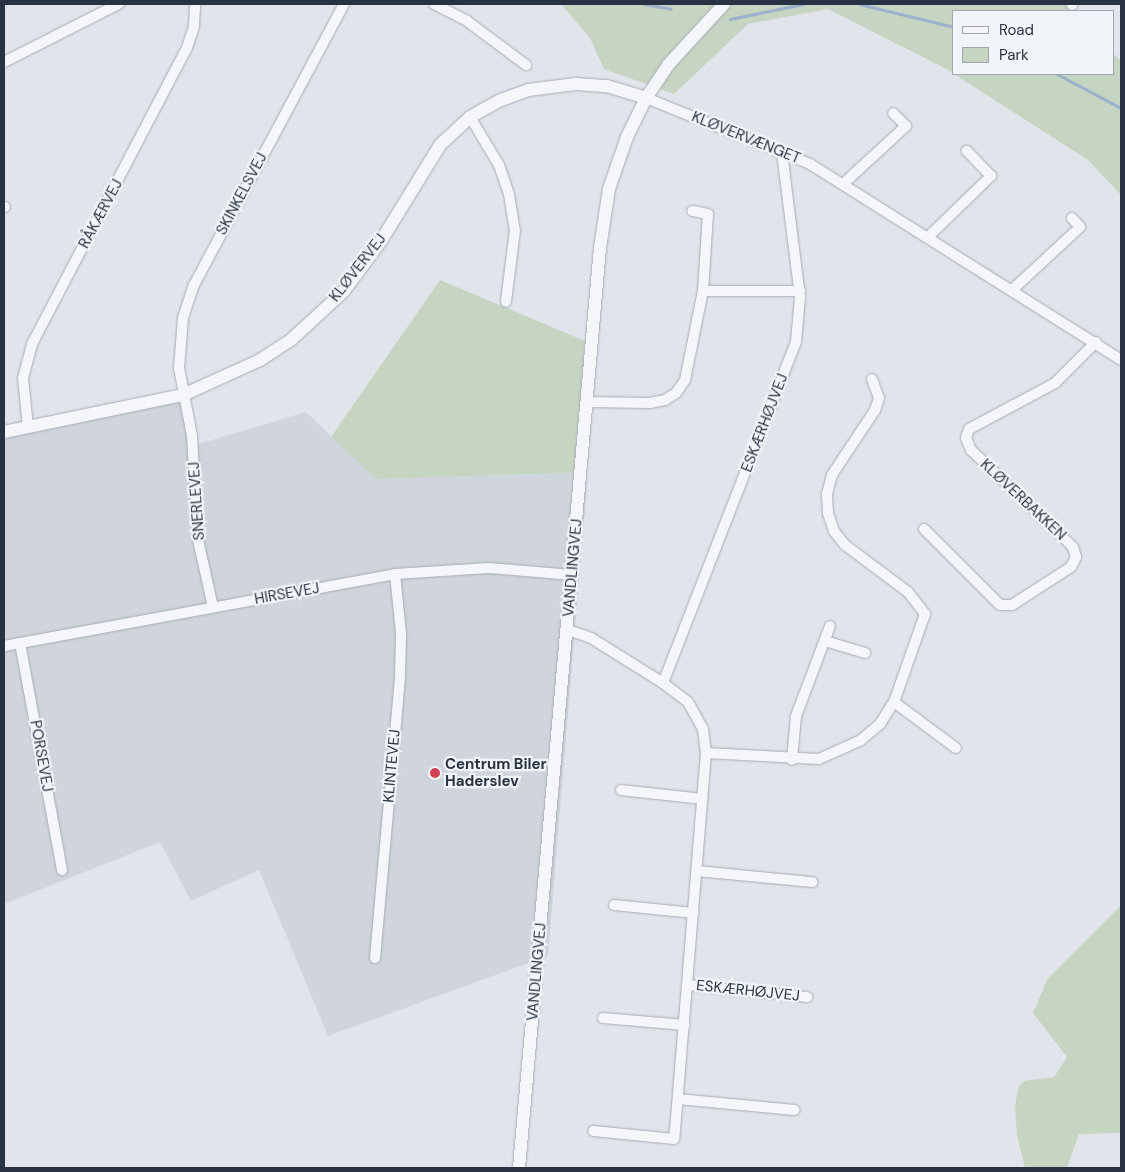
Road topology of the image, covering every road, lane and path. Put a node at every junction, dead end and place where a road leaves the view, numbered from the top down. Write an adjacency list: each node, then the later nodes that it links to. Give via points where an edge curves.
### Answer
1 (119, 4): 6 (street)
2 (195, 4): 26 (street, RÅKÆRVEJ, via 194,26 187,48 32,344 23,378)
3 (344, 4): 24 (street, SKINKELSVEJ, via 194,285 179,346)
4 (434, 4): 7 (street, via 474,26)
5 (724, 4): 8 (street, VANDLINGVEJ, via 668,65)
6 (4, 62)
7 (526, 65)
8 (646, 98): 10 (street, KLØVERVEJ, via 607,86 553,86 500,100); 12 (street, KLØVERVÆNGET); 25 (street, VANDLINGVEJ, via 627,137 609,189 600,248)
9 (893, 113): 13 (street, via 906,126)
10 (470, 117): 20 (street, via 499,164 509,194 515,230); 24 (street, KLØVERVEJ, via 435,152 381,241 344,291 320,314 260,360)
11 (967, 151): 16 (street, via 991,176)
12 (782, 152): 13 (street, KLØVERVÆNGET); 19 (street, ESKÆRHØJVEJ)
13 (843, 184): 16 (street, KLØVERVÆNGET)
14 (692, 211): 18 (street, via 708,214)
15 (1072, 218): 17 (street, via 1080,227)
16 (928, 237): 17 (street, KLØVERVÆNGET)
17 (1012, 290): 21 (street, KLØVERVÆNGET)
18 (703, 291): 19 (street); 25 (street, via 685,380 676,393 650,403)
19 (800, 291): 38 (street, ESKÆRHØJVEJ, via 796,342)
20 (506, 301)
21 (1096, 342): 22 (street, KLØVERVÆNGET); 28 (street, KLØVERBAKKEN, via 1055,383 969,429 966,438 971,450 1073,547 1076,556 1072,567 1012,605 1000,605)
22 (1121, 360)
23 (872, 378): 39 (street, via 877,387 877,404 832,475 827,504 834,531 845,545 908,592 925,614)
24 (183, 395): 26 (street, KLØVERVEJ); 31 (street, SNERLEVEJ, via 192,436 198,540)
25 (588, 402): 30 (street, VANDLINGVEJ)
26 (28, 427): 27 (street, KLØVERVEJ)
27 (4, 432)
28 (924, 529)
29 (395, 574): 30 (street, HIRSEVEJ, via 489,568); 31 (street, HIRSEVEJ); 50 (street, KLINTEVEJ, via 401,633 400,677)
30 (572, 575): 33 (street, VANDLINGVEJ)
31 (213, 607): 35 (street, HIRSEVEJ)
32 (830, 626): 34 (street)
33 (568, 630): 38 (street, ESKÆRHØJVEJ, via 590,638); 58 (street, VANDLINGVEJ)
34 (825, 641): 37 (street); 42 (street, via 796,716)
35 (20, 642): 36 (street, HIRSEVEJ); 45 (street, PORSEVEJ)
36 (4, 646)
37 (865, 653)
38 (664, 683): 41 (street, ESKÆRHØJVEJ, via 688,702 697,716)
39 (894, 702): 40 (street); 42 (street, via 880,724 861,740 819,759)
40 (956, 748)
41 (706, 753): 42 (street); 44 (street, ESKÆRHØJVEJ)
42 (792, 760)
43 (621, 790): 44 (street)
44 (703, 799): 46 (street, ESKÆRHØJVEJ)
45 (62, 870)
46 (697, 871): 47 (street); 49 (street, ESKÆRHØJVEJ)
47 (812, 882)
48 (614, 905): 49 (street)
49 (694, 913): 51 (street, ESKÆRHØJVEJ)
50 (375, 958)
51 (688, 984): 52 (street, ESKÆRHØJVEJ); 54 (street, ESKÆRHØJVEJ)
52 (807, 997)
53 (603, 1018): 54 (street)
54 (685, 1025): 55 (street, ESKÆRHØJVEJ)
55 (678, 1099): 56 (street); 57 (street, ESKÆRHØJVEJ, via 674,1139)
56 (794, 1110)
57 (593, 1132)
58 (520, 1168)

